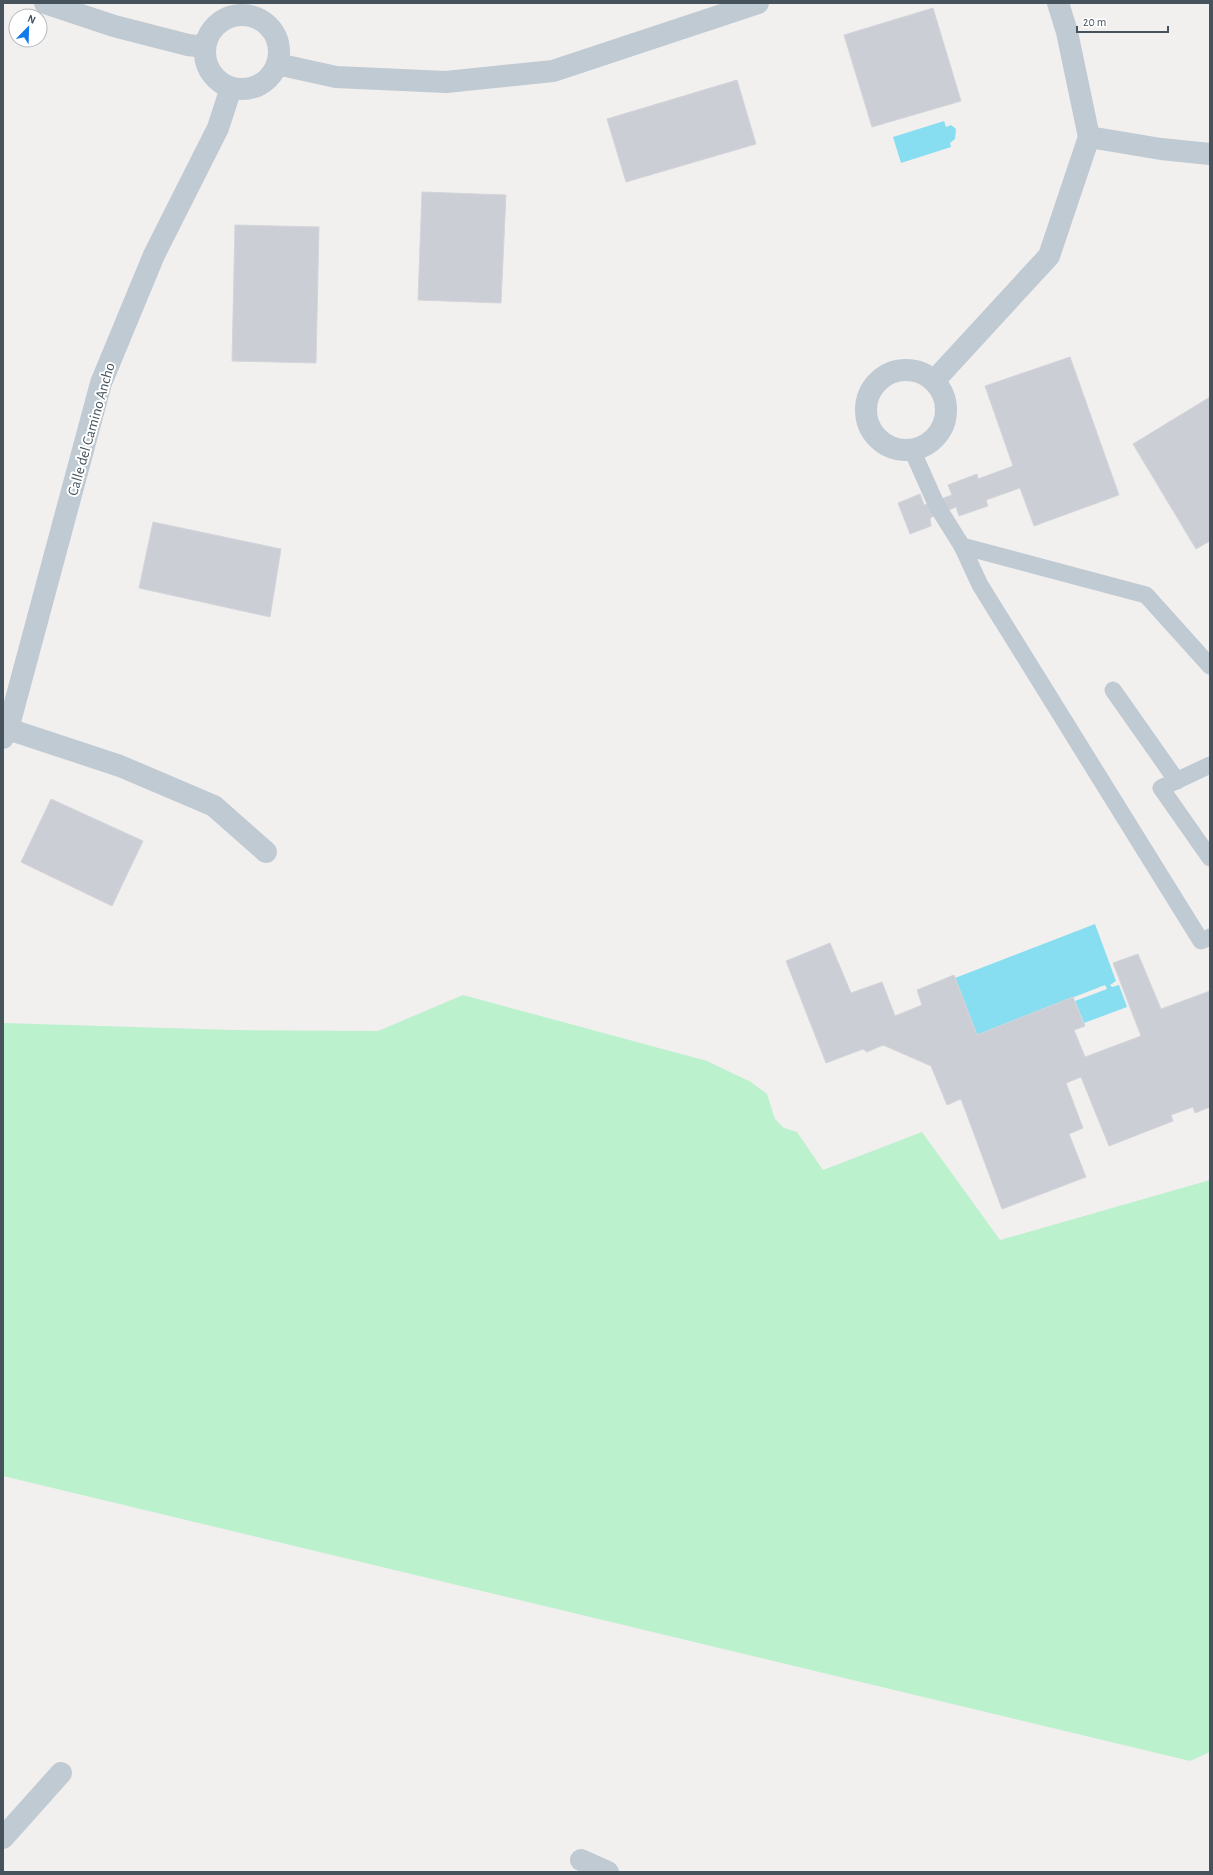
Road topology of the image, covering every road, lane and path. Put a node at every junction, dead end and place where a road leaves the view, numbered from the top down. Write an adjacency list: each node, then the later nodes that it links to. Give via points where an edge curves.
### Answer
1 (45, 3): 5 (street, via 114,26)
2 (758, 3): 6 (street, via 553,71 446,82 336,77)
3 (1058, 3): 8 (street, via 1067,32)
4 (255, 10): 5 (street, via 228,17 217,24 209,34); 6 (street, via 275,36 278,45)
5 (205, 47): 7 (street, via 205,60 210,72 219,82)
6 (277, 64): 7 (street, via 268,78 254,87 243,90)
7 (232, 88): 15 (street, Calle del Camino Ancho, via 218,128 154,255 101,383)
8 (1089, 137): 9 (street); 10 (street, via 1049,256)
9 (1210, 154)
10 (934, 381): 11 (street, via 944,396 946,414 941,431 929,444); 11 (street, via 916,371 896,371 878,381 868,398 866,418 875,436 892,448)
11 (912, 450): 12 (lane, via 937,506)
12 (962, 546): 13 (lane, via 1146,595); 20 (lane, via 980,585 1201,940)
13 (1210, 666)
14 (1114, 690): 17 (lane)
15 (5, 734): 18 (street, via 120,766 214,806)
16 (1210, 765): 17 (lane)
17 (1177, 781): 19 (lane, via 1161,788)
18 (266, 852)
19 (1210, 858)
20 (1210, 936)
21 (61, 1773): 22 (street)
22 (3, 1838)
23 (581, 1860): 24 (street)
24 (608, 1872)

